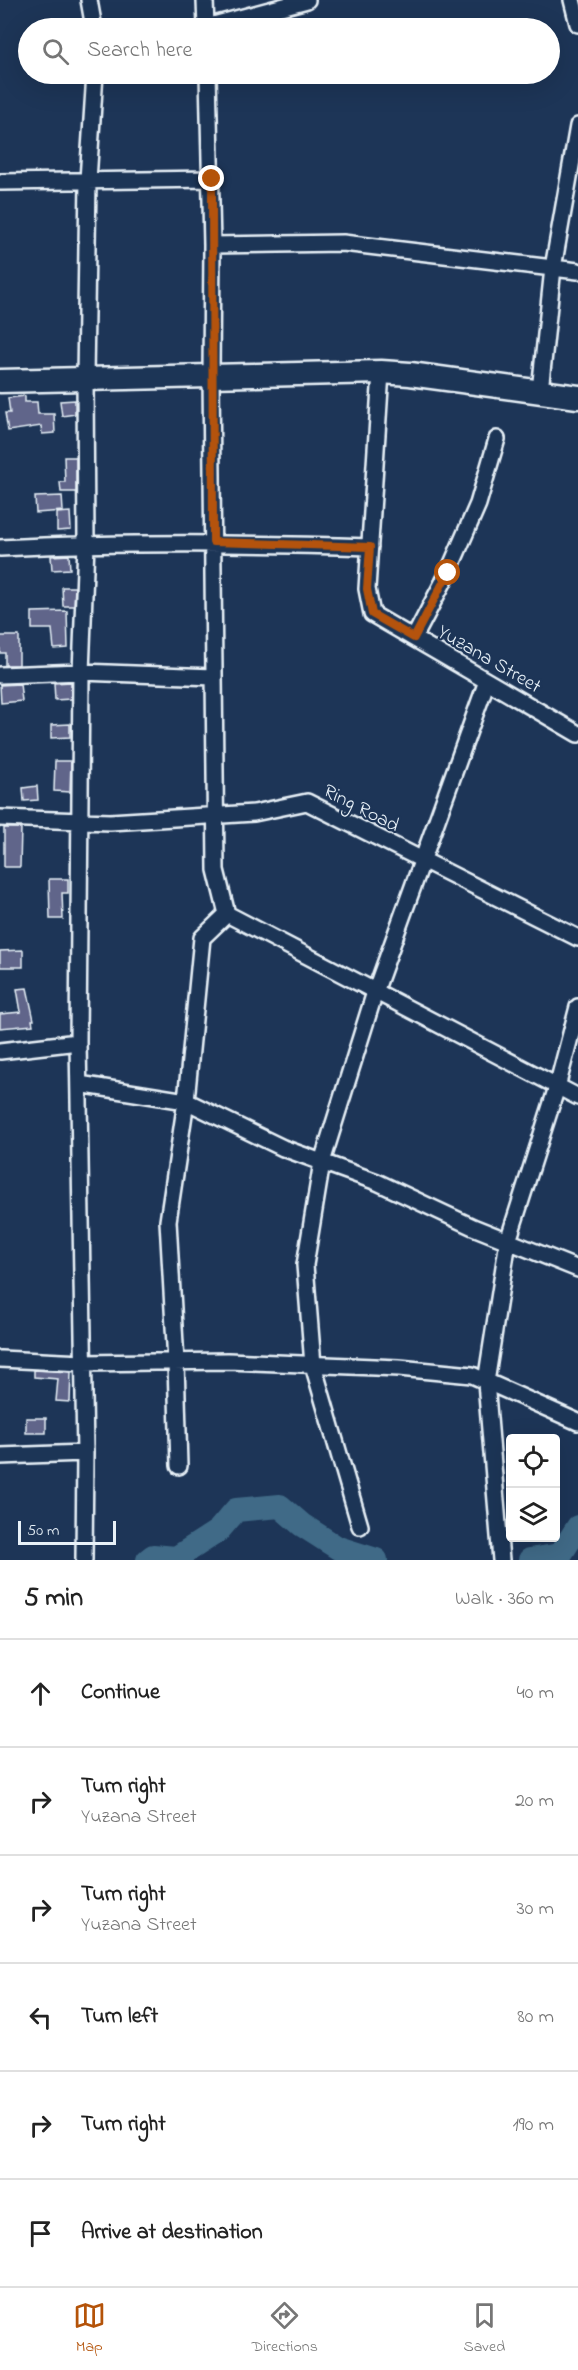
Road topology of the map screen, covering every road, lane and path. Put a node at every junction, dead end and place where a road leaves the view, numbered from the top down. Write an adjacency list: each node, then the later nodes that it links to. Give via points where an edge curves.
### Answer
1 (89, 0): 5 (street)
2 (205, 0): 6 (street)
3 (307, 0): 7 (street)
4 (572, 0): 8 (street)
5 (92, 18)
6 (206, 18)
7 (242, 18)
8 (578, 24)
9 (94, 84): 13 (street)
10 (208, 84): 12 (street)
11 (578, 126): 16 (street)
12 (212, 179): 13 (street); 15 (street)
13 (88, 180): 14 (street); 20 (street)
14 (0, 182)
15 (213, 245): 16 (street, via 343,243); 19 (street)
16 (553, 268): 17 (street); 22 (street)
17 (578, 271)
18 (381, 372): 19 (highway); 22 (highway); 27 (street, Yuzana Street)
19 (211, 376): 20 (highway); 25 (street)
20 (85, 378): 21 (highway); 26 (street)
21 (0, 381)
22 (540, 391): 23 (highway)
23 (578, 397)
24 (497, 439): 29 (street, via 478,504)
25 (213, 542): 26 (street); 27 (street); 32 (street)
26 (86, 544): 28 (street); 30 (street)
27 (370, 547): 29 (street, Yuzana Street, via 367,589 372,614)
28 (0, 548)
29 (414, 638): 33 (street, Yuzana Street)
30 (81, 672): 31 (street); 32 (street); 37 (street)
31 (0, 675)
32 (214, 677): 35 (street)
33 (487, 681): 34 (street, Yuzana Street); 38 (street)
34 (578, 734)
35 (216, 816): 37 (street, Ring Road); 38 (street, Ring Road, via 307,802); 39 (street, via 216,870)
36 (0, 818): 37 (street, Ring Road)
37 (81, 821): 43 (street)
38 (423, 861): 40 (street, Ring Road); 41 (street)
39 (227, 914): 41 (street); 48 (street, via 202,938)
40 (578, 938)
41 (375, 992): 46 (street); 49 (street)
42 (578, 1007): 46 (street)
43 (78, 1042): 44 (street); 45 (street)
44 (0, 1050)
45 (79, 1084): 48 (street); 54 (street)
46 (557, 1087): 47 (street); 50 (street)
47 (578, 1097)
48 (186, 1101): 49 (street, via 283,1148); 53 (street, via 168,1221)
49 (322, 1162): 50 (street, via 377,1182); 55 (street, via 305,1266)
50 (508, 1241): 51 (street); 56 (street)
51 (578, 1269)
52 (0, 1359): 54 (street)
53 (176, 1362): 54 (street); 55 (street); 60 (street)
54 (83, 1363): 58 (street)
55 (313, 1365): 56 (street, via 472,1375); 61 (street)
56 (486, 1382): 57 (street); 63 (street)
57 (578, 1422)
58 (85, 1453): 59 (street); 62 (street)
59 (0, 1456)
60 (179, 1466)
61 (360, 1526)
62 (84, 1560)
63 (501, 1560)

